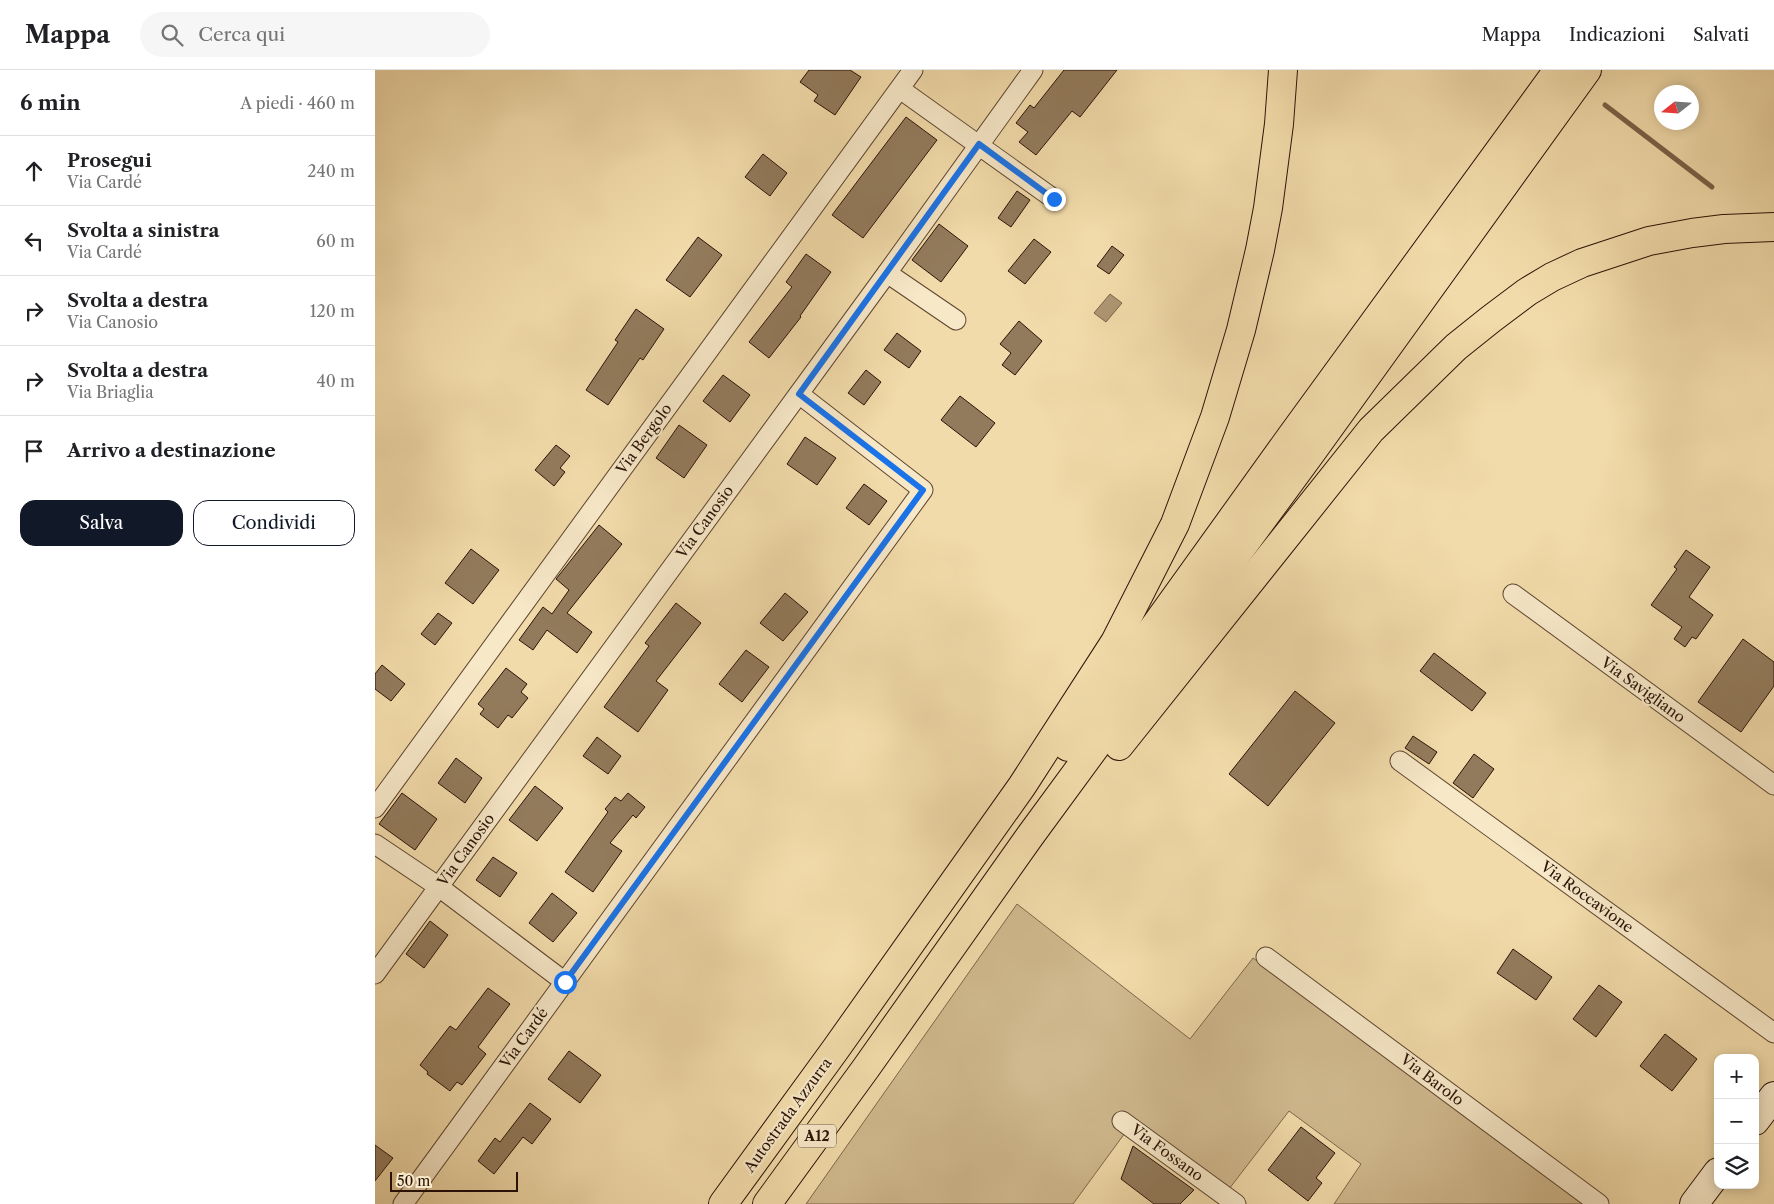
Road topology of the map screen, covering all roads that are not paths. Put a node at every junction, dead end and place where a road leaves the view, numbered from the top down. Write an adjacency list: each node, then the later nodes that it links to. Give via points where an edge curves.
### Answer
1 (913, 70): 6 (street, Via Bergolo)
2 (1033, 70): 7 (street, Via Canosio)
3 (1283, 70): 24 (highway, via 1268,208 1241,330 1215,417 1175,524 1115,642 1023,786)
4 (1558, 70): 13 (highway)
5 (1587, 70): 13 (highway)
6 (900, 89): 7 (street); 17 (street, Via Bergolo)
7 (979, 144): 8 (street); 10 (street, Via Canosio)
8 (1054, 199)
9 (1774, 227): 25 (highway, via 1724,229 1649,241 1582,263 1527,292 1456,347 1371,430)
10 (887, 273): 11 (street); 12 (street, Via Canosio)
11 (956, 320)
12 (799, 394): 19 (street, Via Canosio); 22 (street, Via Cardé, via 923,490)
13 (1301, 445): 24 (highway, via 1010,828); 25 (highway)
14 (1513, 594): 16 (street, Via Savigliano)
15 (1400, 761): 23 (street, Via Roccavione)
16 (1774, 785)
17 (375, 808)
18 (375, 844): 19 (street)
19 (439, 887): 21 (street, Via Canosio); 22 (street)
20 (1266, 957): 34 (street, Via Barolo)
21 (375, 974)
22 (565, 982): 30 (street, Via Cardé)
23 (1774, 1033)
24 (835, 1050): 31 (highway, Autostrada Azzurra / A12)
25 (866, 1068): 32 (highway, A12)
26 (1774, 1096): 27 (street)
27 (1759, 1116)
28 (1122, 1120): 33 (street, Via Fossano)
29 (1714, 1177): 35 (street)
30 (403, 1204)
31 (723, 1204)
32 (767, 1204)
33 (1236, 1204)
34 (1599, 1204)
35 (1694, 1204)

